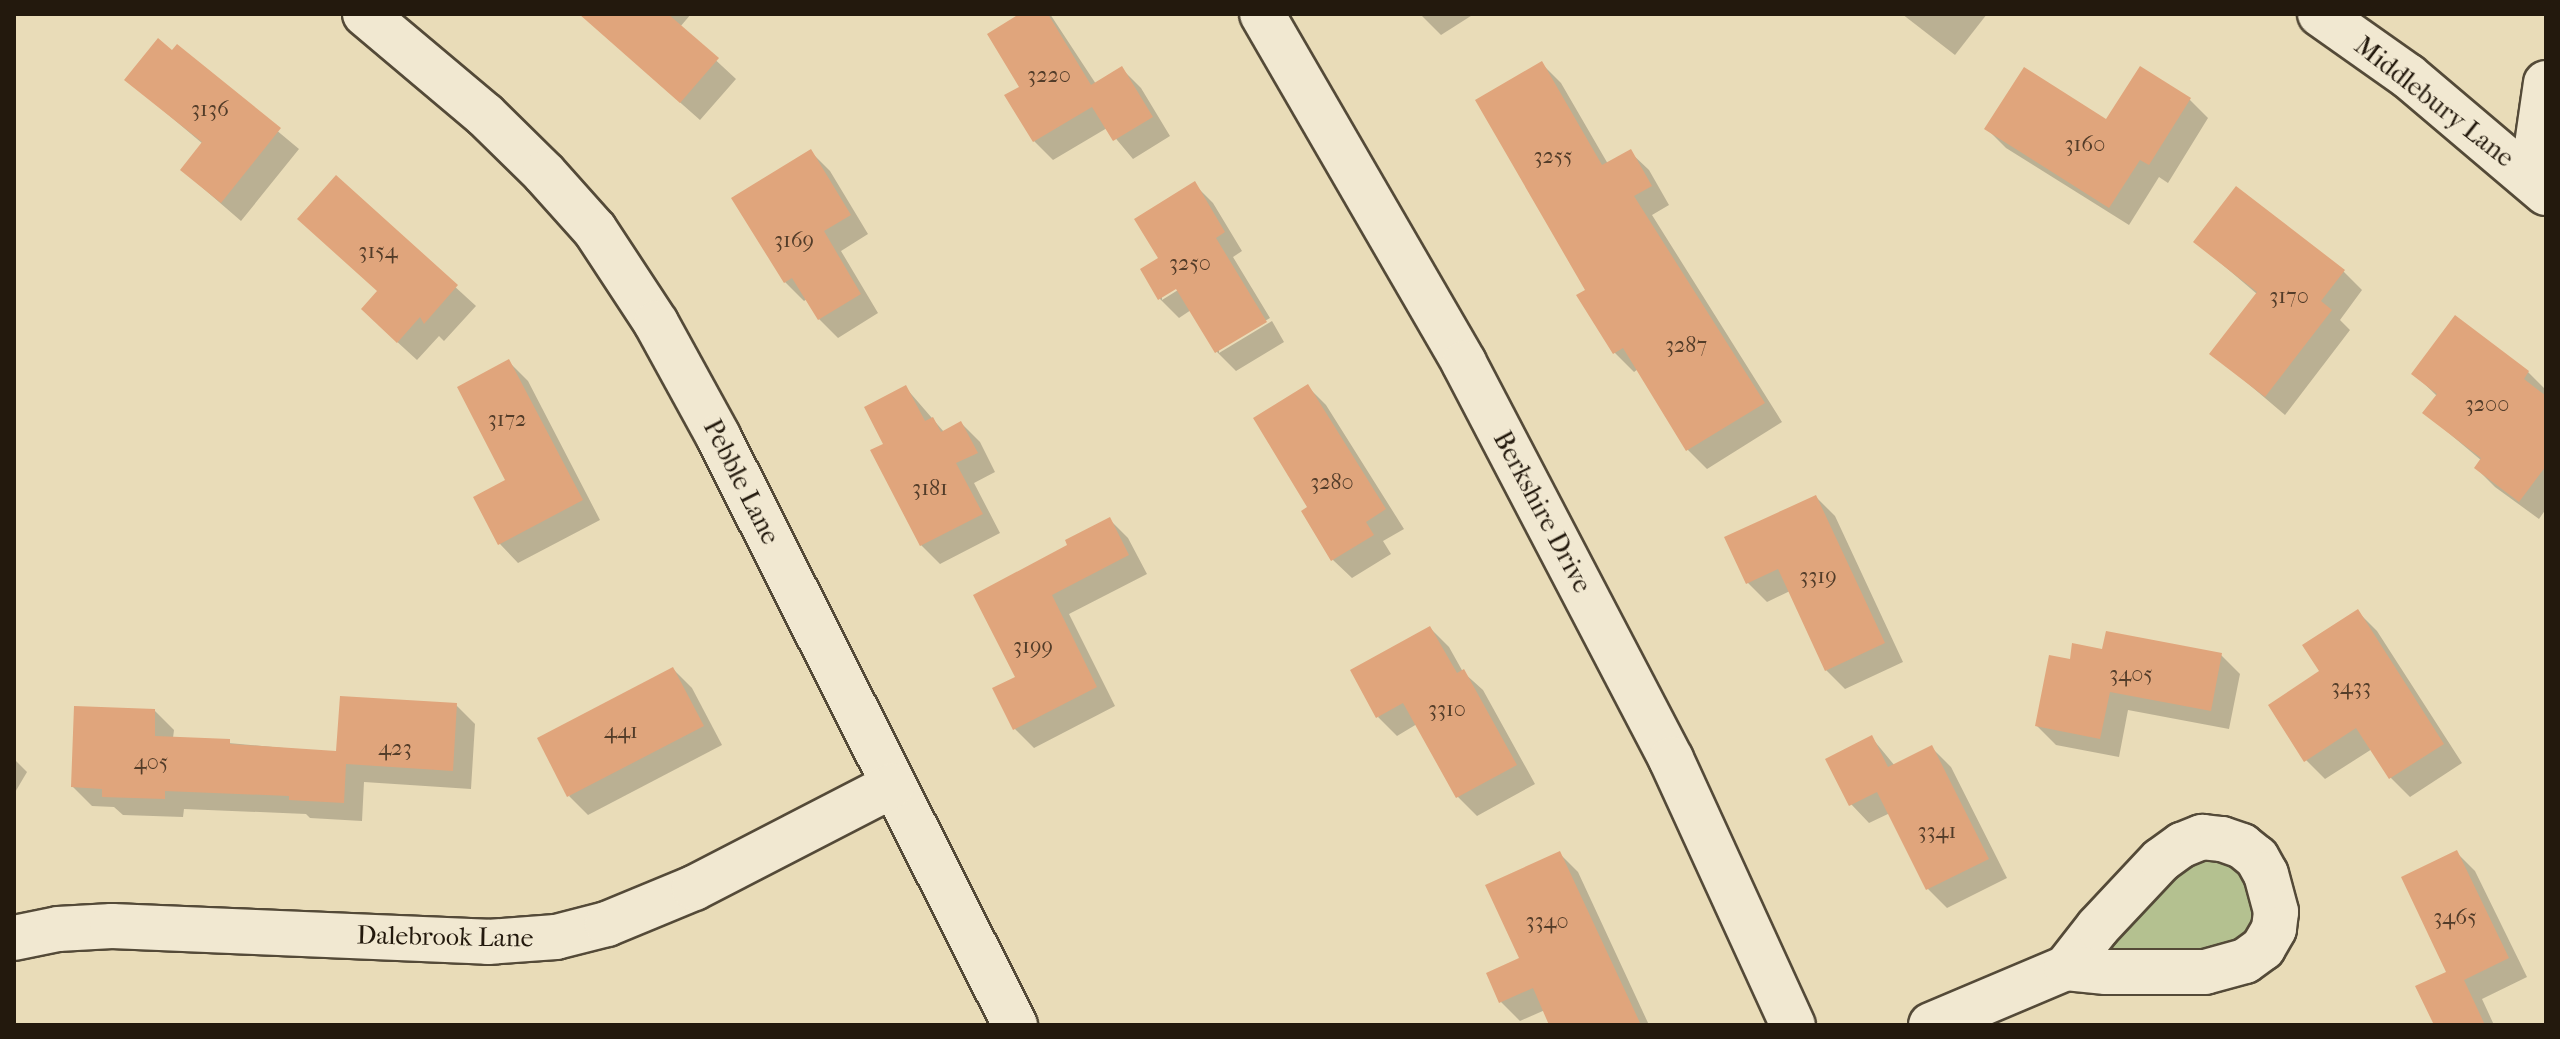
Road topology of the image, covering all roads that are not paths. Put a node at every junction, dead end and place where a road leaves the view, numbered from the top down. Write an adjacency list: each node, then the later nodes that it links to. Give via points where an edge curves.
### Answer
1 (365, 14): 6 (street, Pebble Lane, via 485,115 595,230 656,323 718,436)
2 (1262, 14): 10 (street, Berkshire Drive, via 1464,363 1671,759)
3 (2320, 14): 5 (street, Middlebury Lane, via 2408,76)
4 (2546, 83): 5 (street)
5 (2539, 186)
6 (892, 786): 7 (street, Dalebrook Lane, via 694,888 607,924 556,937 488,942 112,926); 9 (street, Pebble Lane)
7 (14, 938)
8 (2066, 968): 11 (street)
9 (1015, 1025)
10 (1793, 1025)
11 (1931, 1025)

